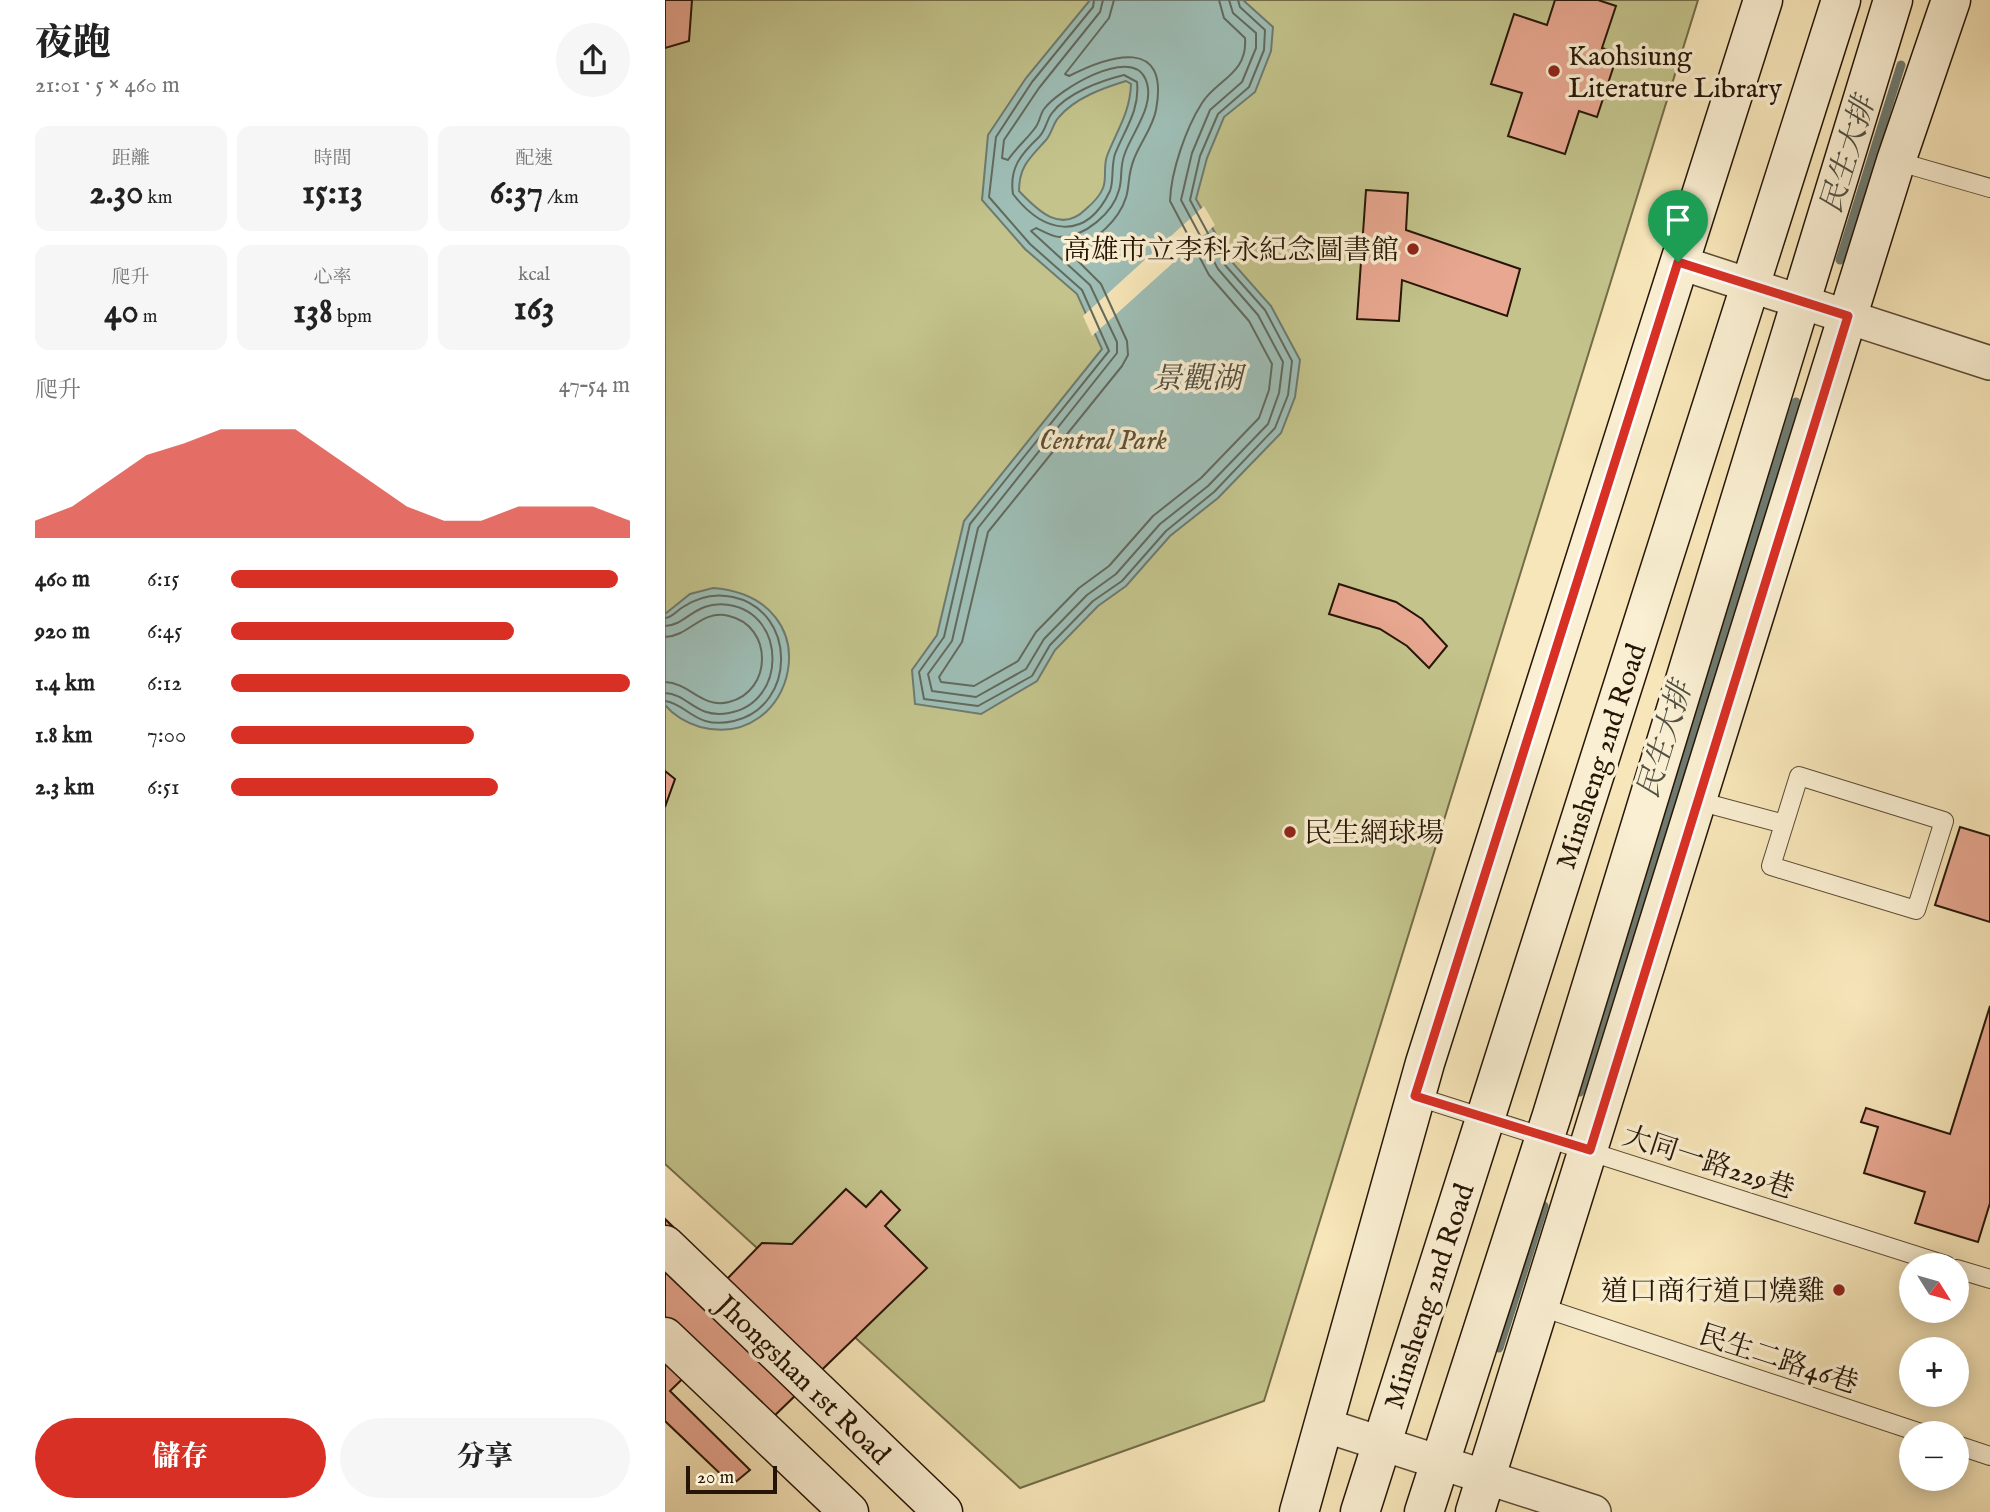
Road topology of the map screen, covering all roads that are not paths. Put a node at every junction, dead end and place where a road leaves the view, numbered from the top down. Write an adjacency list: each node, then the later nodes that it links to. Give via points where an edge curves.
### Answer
1 (1763, 0): 7 (main road)
2 (1841, 0): 8 (main road, Minsheng 2nd Road)
3 (1893, 0): 9 (main road, Minsheng 2nd Road)
4 (1951, 0): 5 (main road)
5 (1896, 161): 6 (lane); 10 (main road)
6 (1990, 188)
7 (1678, 262): 8 (street); 14 (main road)
8 (1749, 285): 9 (street); 15 (main road, Minsheng 2nd Road)
9 (1798, 300): 10 (street); 16 (main road, Minsheng 2nd Road)
10 (1848, 316): 11 (street); 12 (main road)
11 (1990, 363)
12 (1698, 801): 13 (lane); 17 (main road)
13 (1784, 824): 13 (lane, via 1771,866 1916,910 1944,821 1799,776)
14 (1415, 1096): 15 (lane, 大同一路229巷); 24 (main road)
15 (1485, 1117): 16 (lane, 大同一路229巷); 26 (main road, Minsheng 2nd Road)
16 (1545, 1136): 17 (lane, 大同一路229巷); 29 (main road, Minsheng 2nd Road)
17 (1590, 1150): 19 (lane, 大同一路229巷); 22 (main road)
18 (665, 1245): 32 (main road, Jhongshan 1st Road)
19 (1909, 1253)
20 (1969, 1273): 21 (lane)
21 (1990, 1279)
22 (1541, 1307): 25 (lane, 民生二路46巷); 30 (main road)
23 (665, 1337): 31 (main road)
24 (1324, 1425): 26 (street); 33 (main road)
25 (1899, 1426)
26 (1381, 1444): 29 (street); 34 (main road, Minsheng 2nd Road)
27 (1969, 1449): 28 (lane)
28 (1990, 1456)
29 (1439, 1463): 30 (street); 35 (main road, Minsheng 2nd Road)
30 (1481, 1496): 36 (street)
31 (849, 1512)
32 (943, 1512)
33 (1299, 1512)
34 (1360, 1512)
35 (1424, 1512)
36 (1594, 1512)

